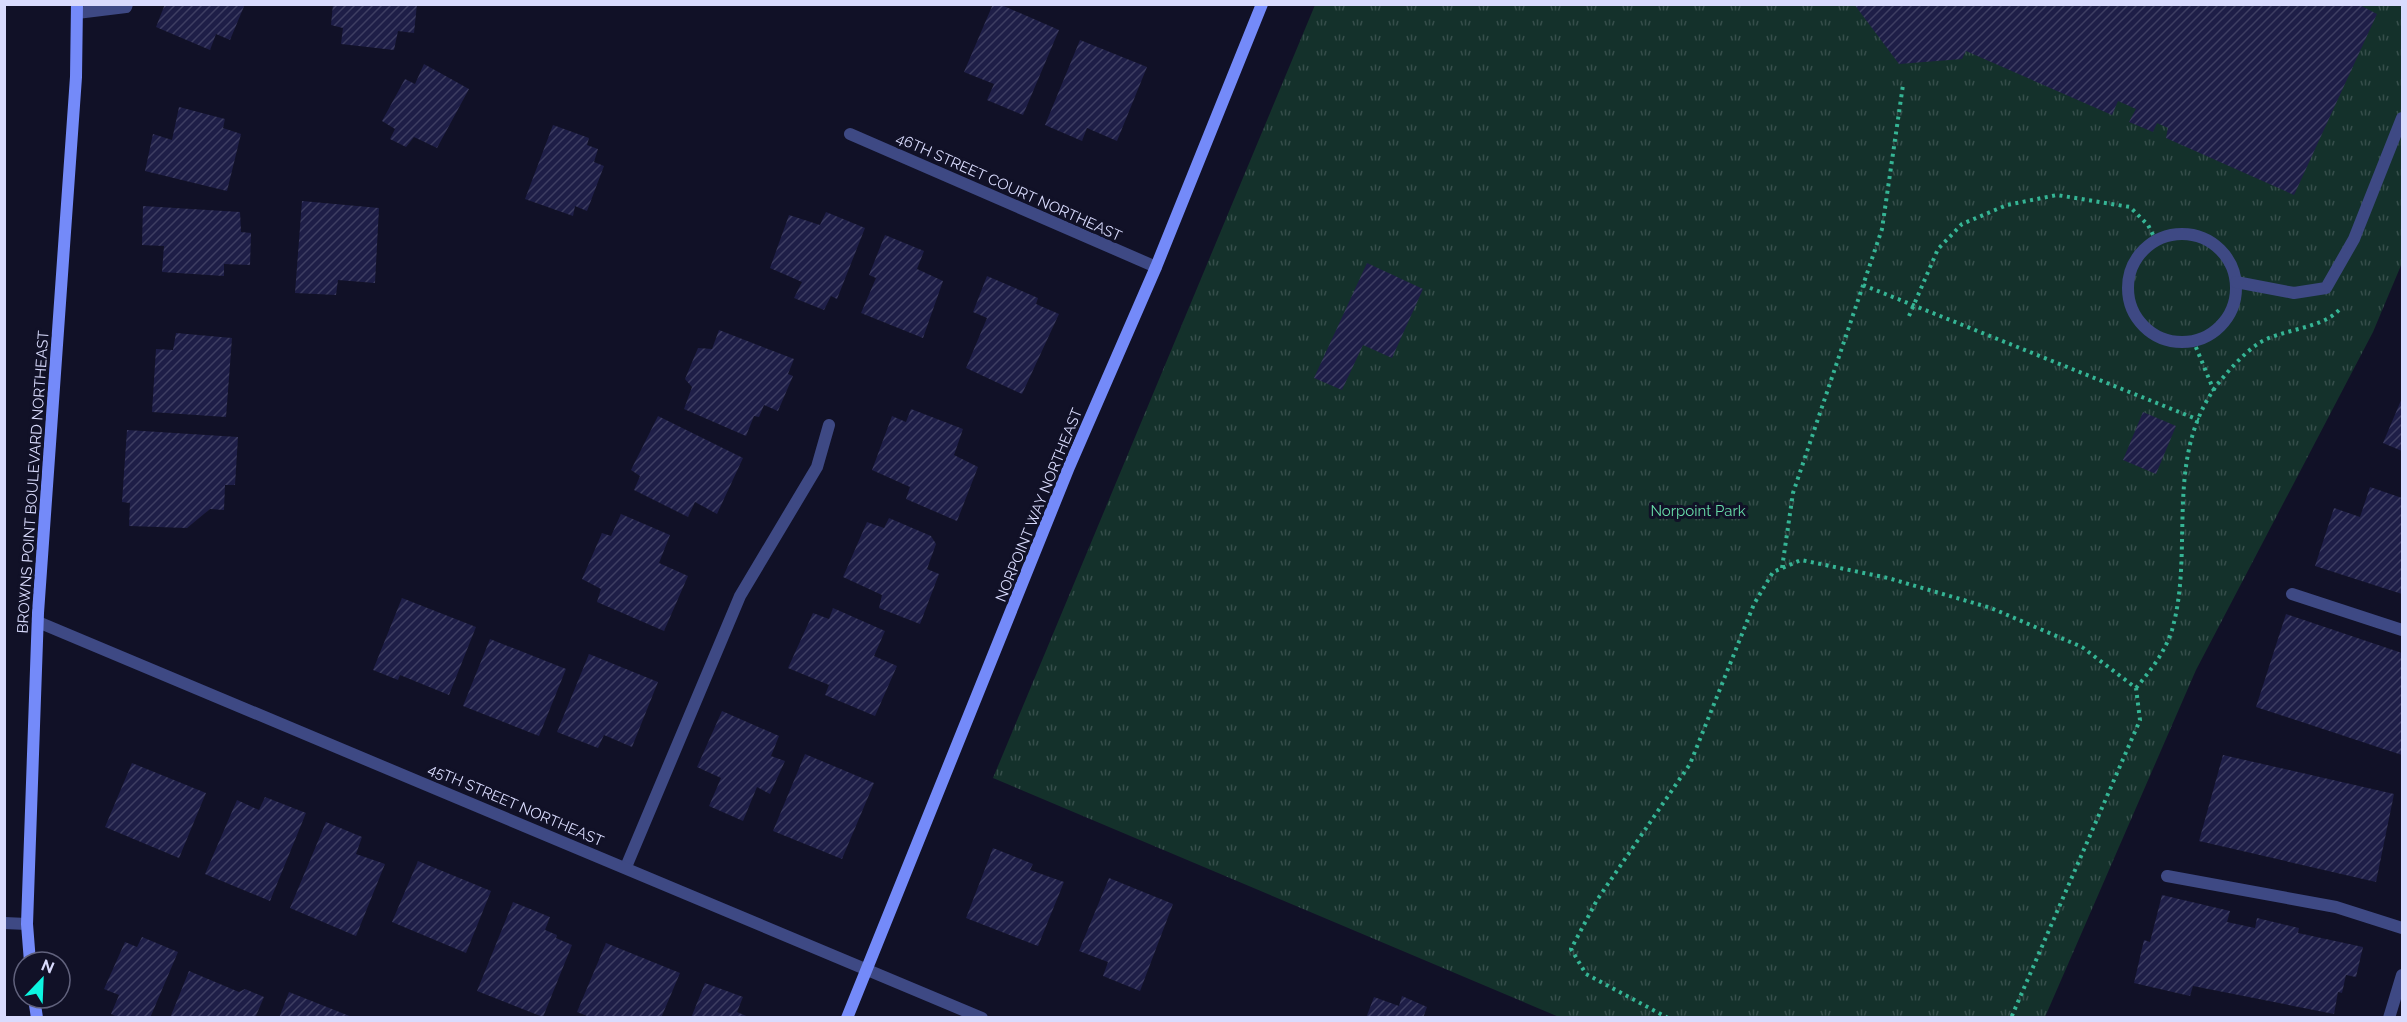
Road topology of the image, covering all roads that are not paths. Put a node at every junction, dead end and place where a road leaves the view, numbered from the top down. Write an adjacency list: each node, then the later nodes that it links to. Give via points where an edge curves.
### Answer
1 (127, 4): 3 (street)
2 (1262, 4): 6 (street, NORPOINT WAY NORTHEAST)
3 (77, 9): 10 (street, BROWNS POINT BOULEVARD NORTHEAST, via 76,77)
4 (2403, 118): 7 (street, via 2354,239 2326,288 2294,293)
5 (850, 134): 6 (street, 46TH STREET COURT NORTHEAST)
6 (1156, 267): 18 (street, NORPOINT WAY NORTHEAST, via 1065,478)
7 (2236, 282): 7 (street, via 2232,265 2222,250 2191,235 2173,235 2142,252 2128,284 2137,318 2150,331 2183,342 2201,339 2217,330 2229,316)
8 (829, 425): 12 (street, via 817,467 740,596)
9 (2292, 594): 11 (street)
10 (38, 622): 12 (street, 45TH STREET NORTHEAST); 15 (street, BROWNS POINT BOULEVARD NORTHEAST)
11 (2403, 630)
12 (626, 867): 18 (street, 45TH STREET NORTHEAST)
13 (2167, 876): 16 (street, via 2336,907)
14 (4, 923): 15 (street)
15 (27, 924): 17 (street, BROWNS POINT BOULEVARD NORTHEAST)
16 (2403, 928)
17 (29, 950)
18 (867, 968): 20 (street, NORPOINT WAY NORTHEAST); 21 (street, 45TH STREET NORTHEAST)
19 (2403, 975): 22 (street)
20 (847, 1017)
21 (982, 1017)
22 (2389, 1017)

